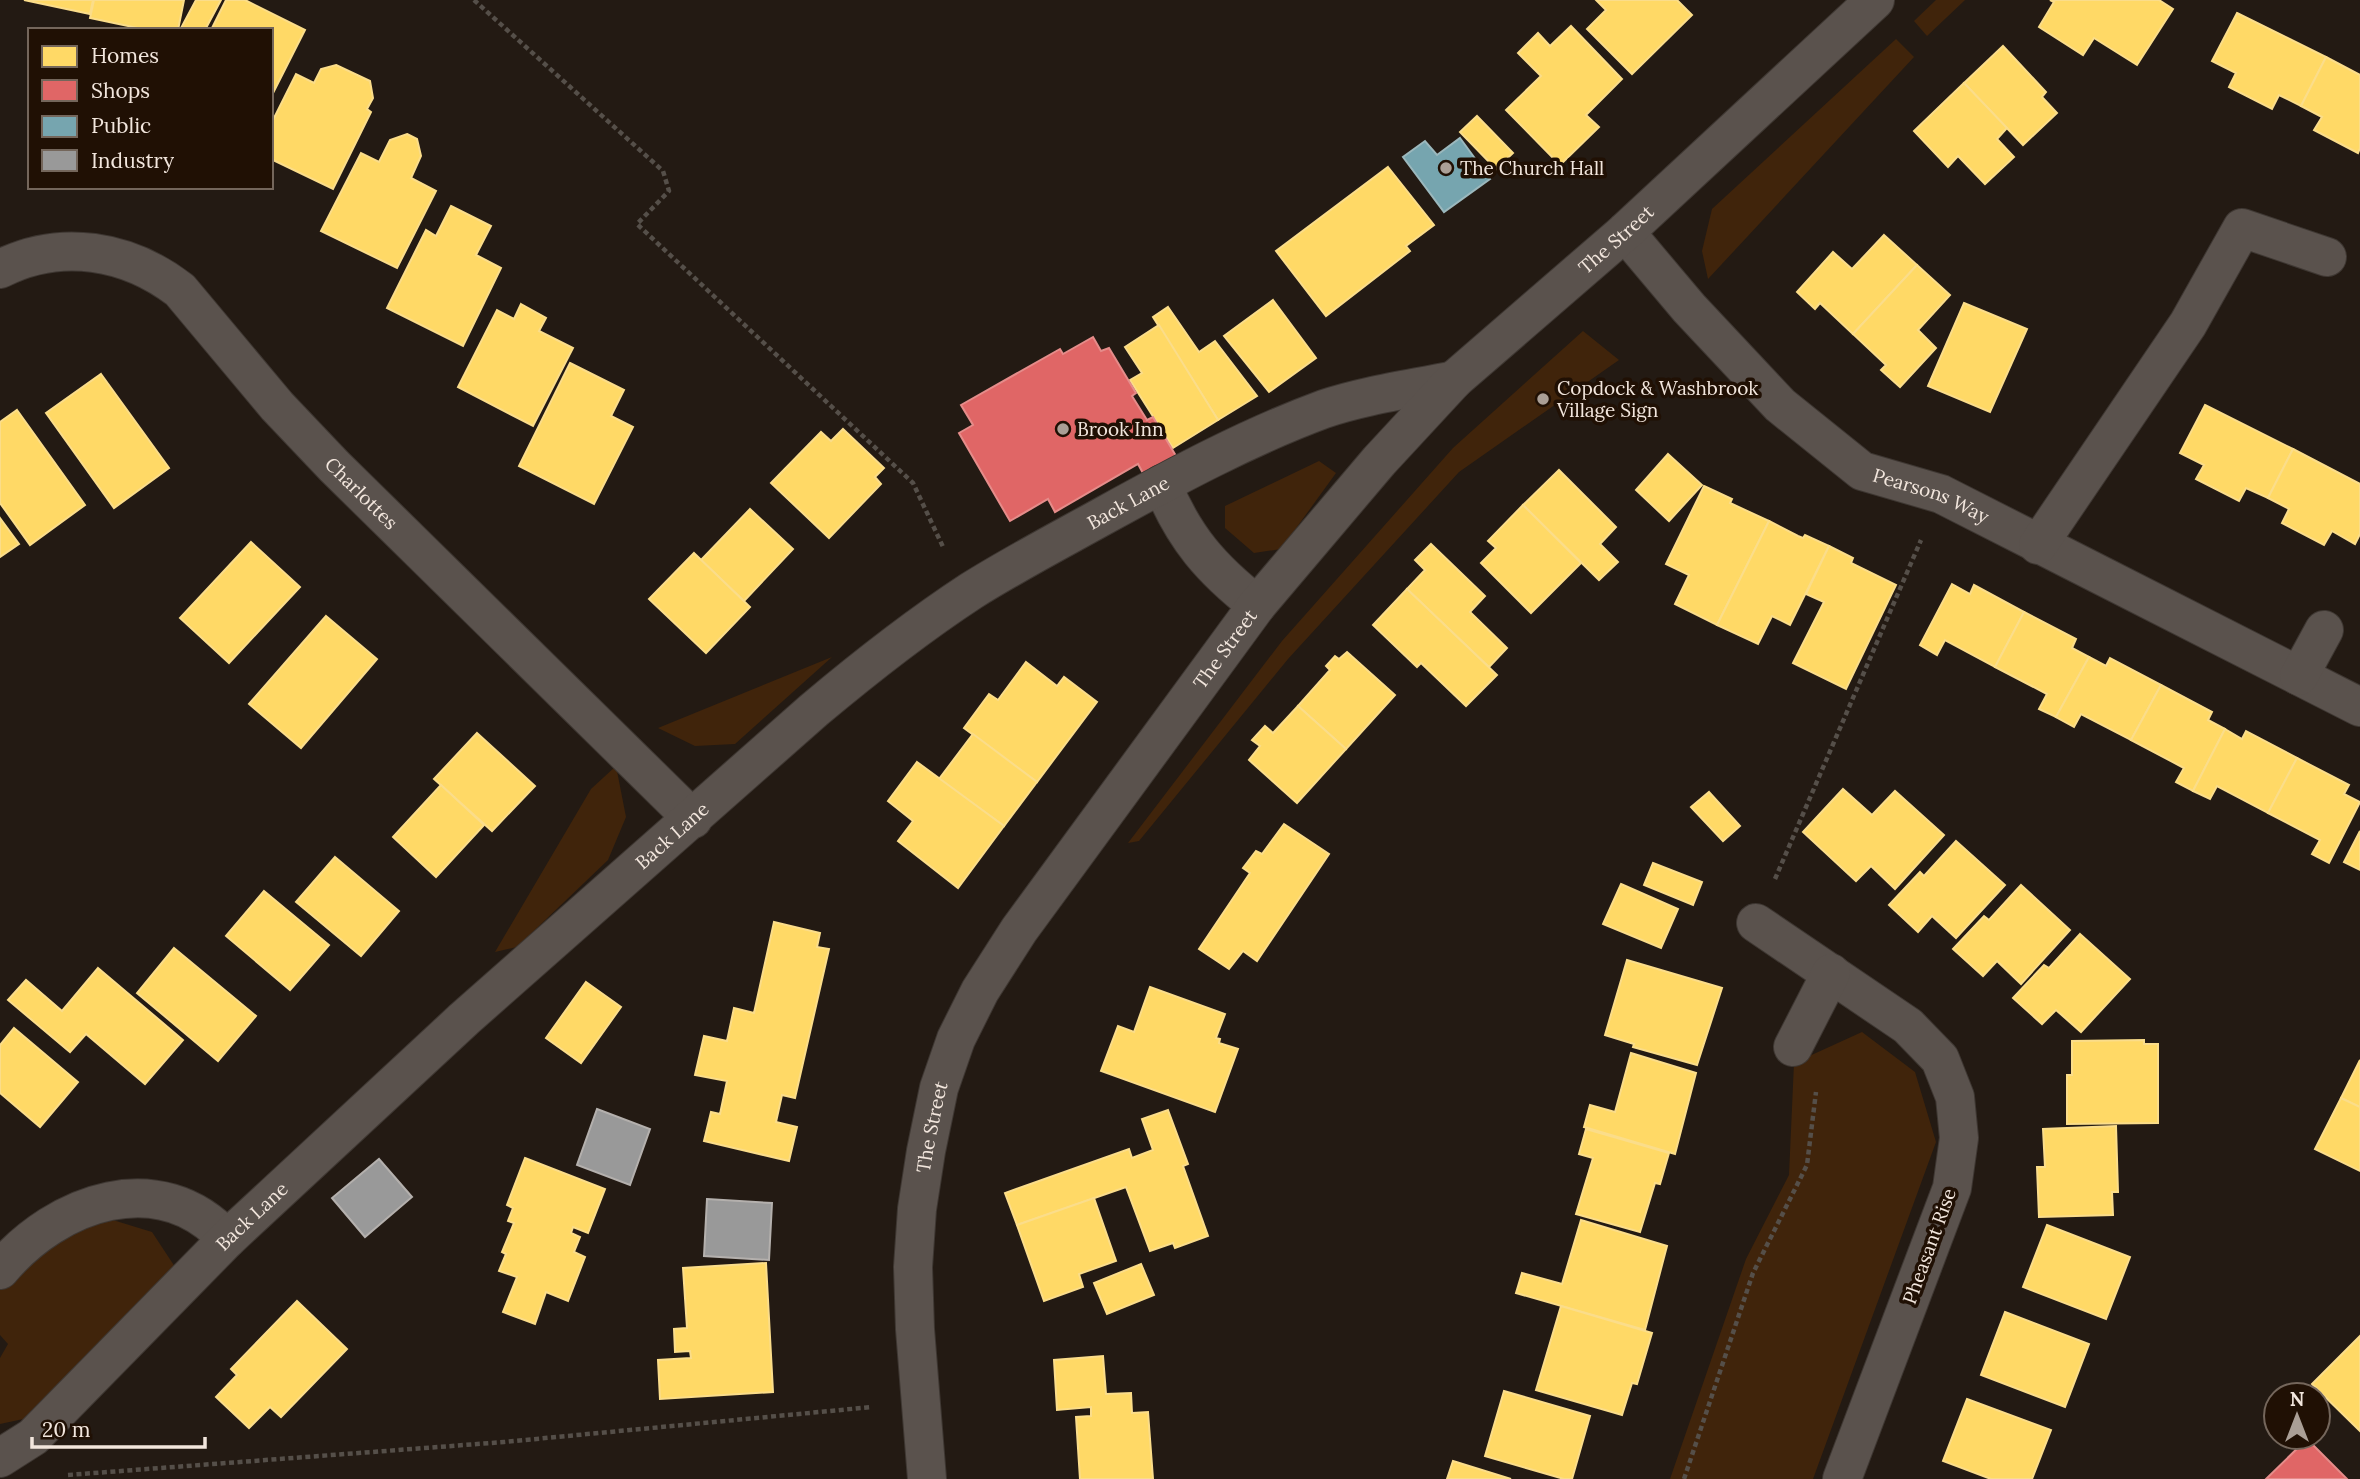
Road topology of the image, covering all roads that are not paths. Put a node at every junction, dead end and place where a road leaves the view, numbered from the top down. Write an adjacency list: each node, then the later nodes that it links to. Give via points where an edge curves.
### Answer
1 (1875, 0): 2 (street, The Street)
2 (1625, 232): 5 (street, The Street); 7 (street, Pearsons Way, via 1780,405 1862,471 1941,494)
3 (2327, 257): 7 (street, via 2242,228 2188,324)
4 (0, 269): 12 (street, Charlottes, via 70,251 102,253 161,275 180,290 334,466)
5 (1454, 380): 6 (street, Back Lane, via 1326,408); 8 (street, The Street)
6 (1161, 484): 8 (street, via 1174,514 1201,554); 12 (street, Back Lane, via 970,592 865,667)
7 (2038, 545): 10 (street, Pearsons Way)
8 (1257, 605): 21 (street, The Street, via 1019,930 956,1039 939,1088 917,1209 913,1267)
9 (2324, 631): 10 (street)
10 (2299, 676): 11 (street, Pearsons Way)
11 (2360, 707)
12 (693, 819): 16 (street, Back Lane, via 464,1019)
13 (1756, 923): 14 (street, Pheasant Rise)
14 (1831, 973): 15 (street); 22 (street, Pheasant Rise, via 1908,1026 1940,1059 1955,1097 1959,1138 1952,1188)
15 (1800, 1035)
16 (227, 1239): 17 (street, via 211,1221 184,1209 155,1200 125,1198 100,1202 56,1222); 18 (street, Back Lane, via 33,1437)
17 (0, 1270)
18 (0, 1458)
19 (0, 1466): 20 (street)
20 (15, 1479)
21 (927, 1479)
22 (1842, 1479)

